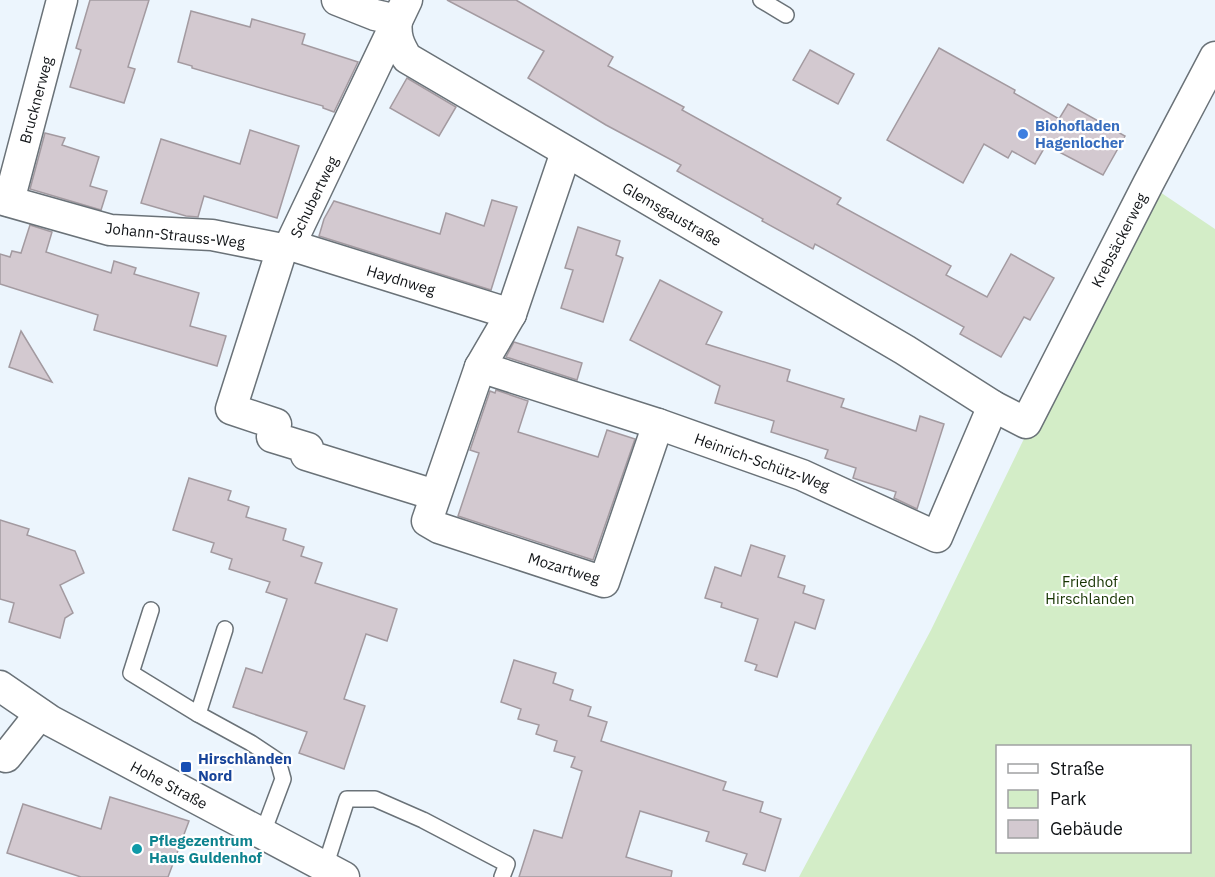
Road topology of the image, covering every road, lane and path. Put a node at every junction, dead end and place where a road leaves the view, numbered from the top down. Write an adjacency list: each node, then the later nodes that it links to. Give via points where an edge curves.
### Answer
1 (62, 0): 8 (street, Brucknerweg)
2 (338, 0): 4 (street, via 375,15)
3 (761, 0): 5 (lane)
4 (402, 10): 7 (street, Glemsgaustraße, via 396,32 407,58); 9 (street, Schubertweg)
5 (786, 15)
6 (1215, 57): 13 (street, Krebsäckerweg)
7 (566, 152): 10 (street, Mozartweg); 12 (street, Glemsgaustraße, via 905,350)
8 (5, 200): 9 (street, Johann-Strauss-Weg, via 110,230 212,235)
9 (286, 247): 10 (street, Haydnweg); 15 (street, Schubertweg, via 231,409 276,424 272,437 308,448 306,454)
10 (511, 314): 11 (street, Mozartweg)
11 (480, 368): 14 (street, Heinrich-Schütz-Weg); 15 (street, Mozartweg)
12 (993, 406): 13 (street, Glemsgaustraße); 14 (street, Heinrich-Schütz-Weg, via 937,537 802,475)
13 (1026, 423)
14 (658, 424): 15 (street, Mozartweg, via 604,582 440,528 427,520)
15 (435, 495)
16 (151, 610): 20 (lane, via 131,673)
17 (225, 629): 20 (lane)
18 (0, 686): 19 (street, Hohe Straße)
19 (40, 714): 21 (street); 22 (street, Hohe Straße)
20 (198, 714): 22 (lane, via 278,761 283,779)
21 (2, 764)
22 (262, 835): 23 (street, Hohe Straße)
23 (334, 872): 24 (lane, via 347,799 375,798 507,864)
24 (502, 877)

